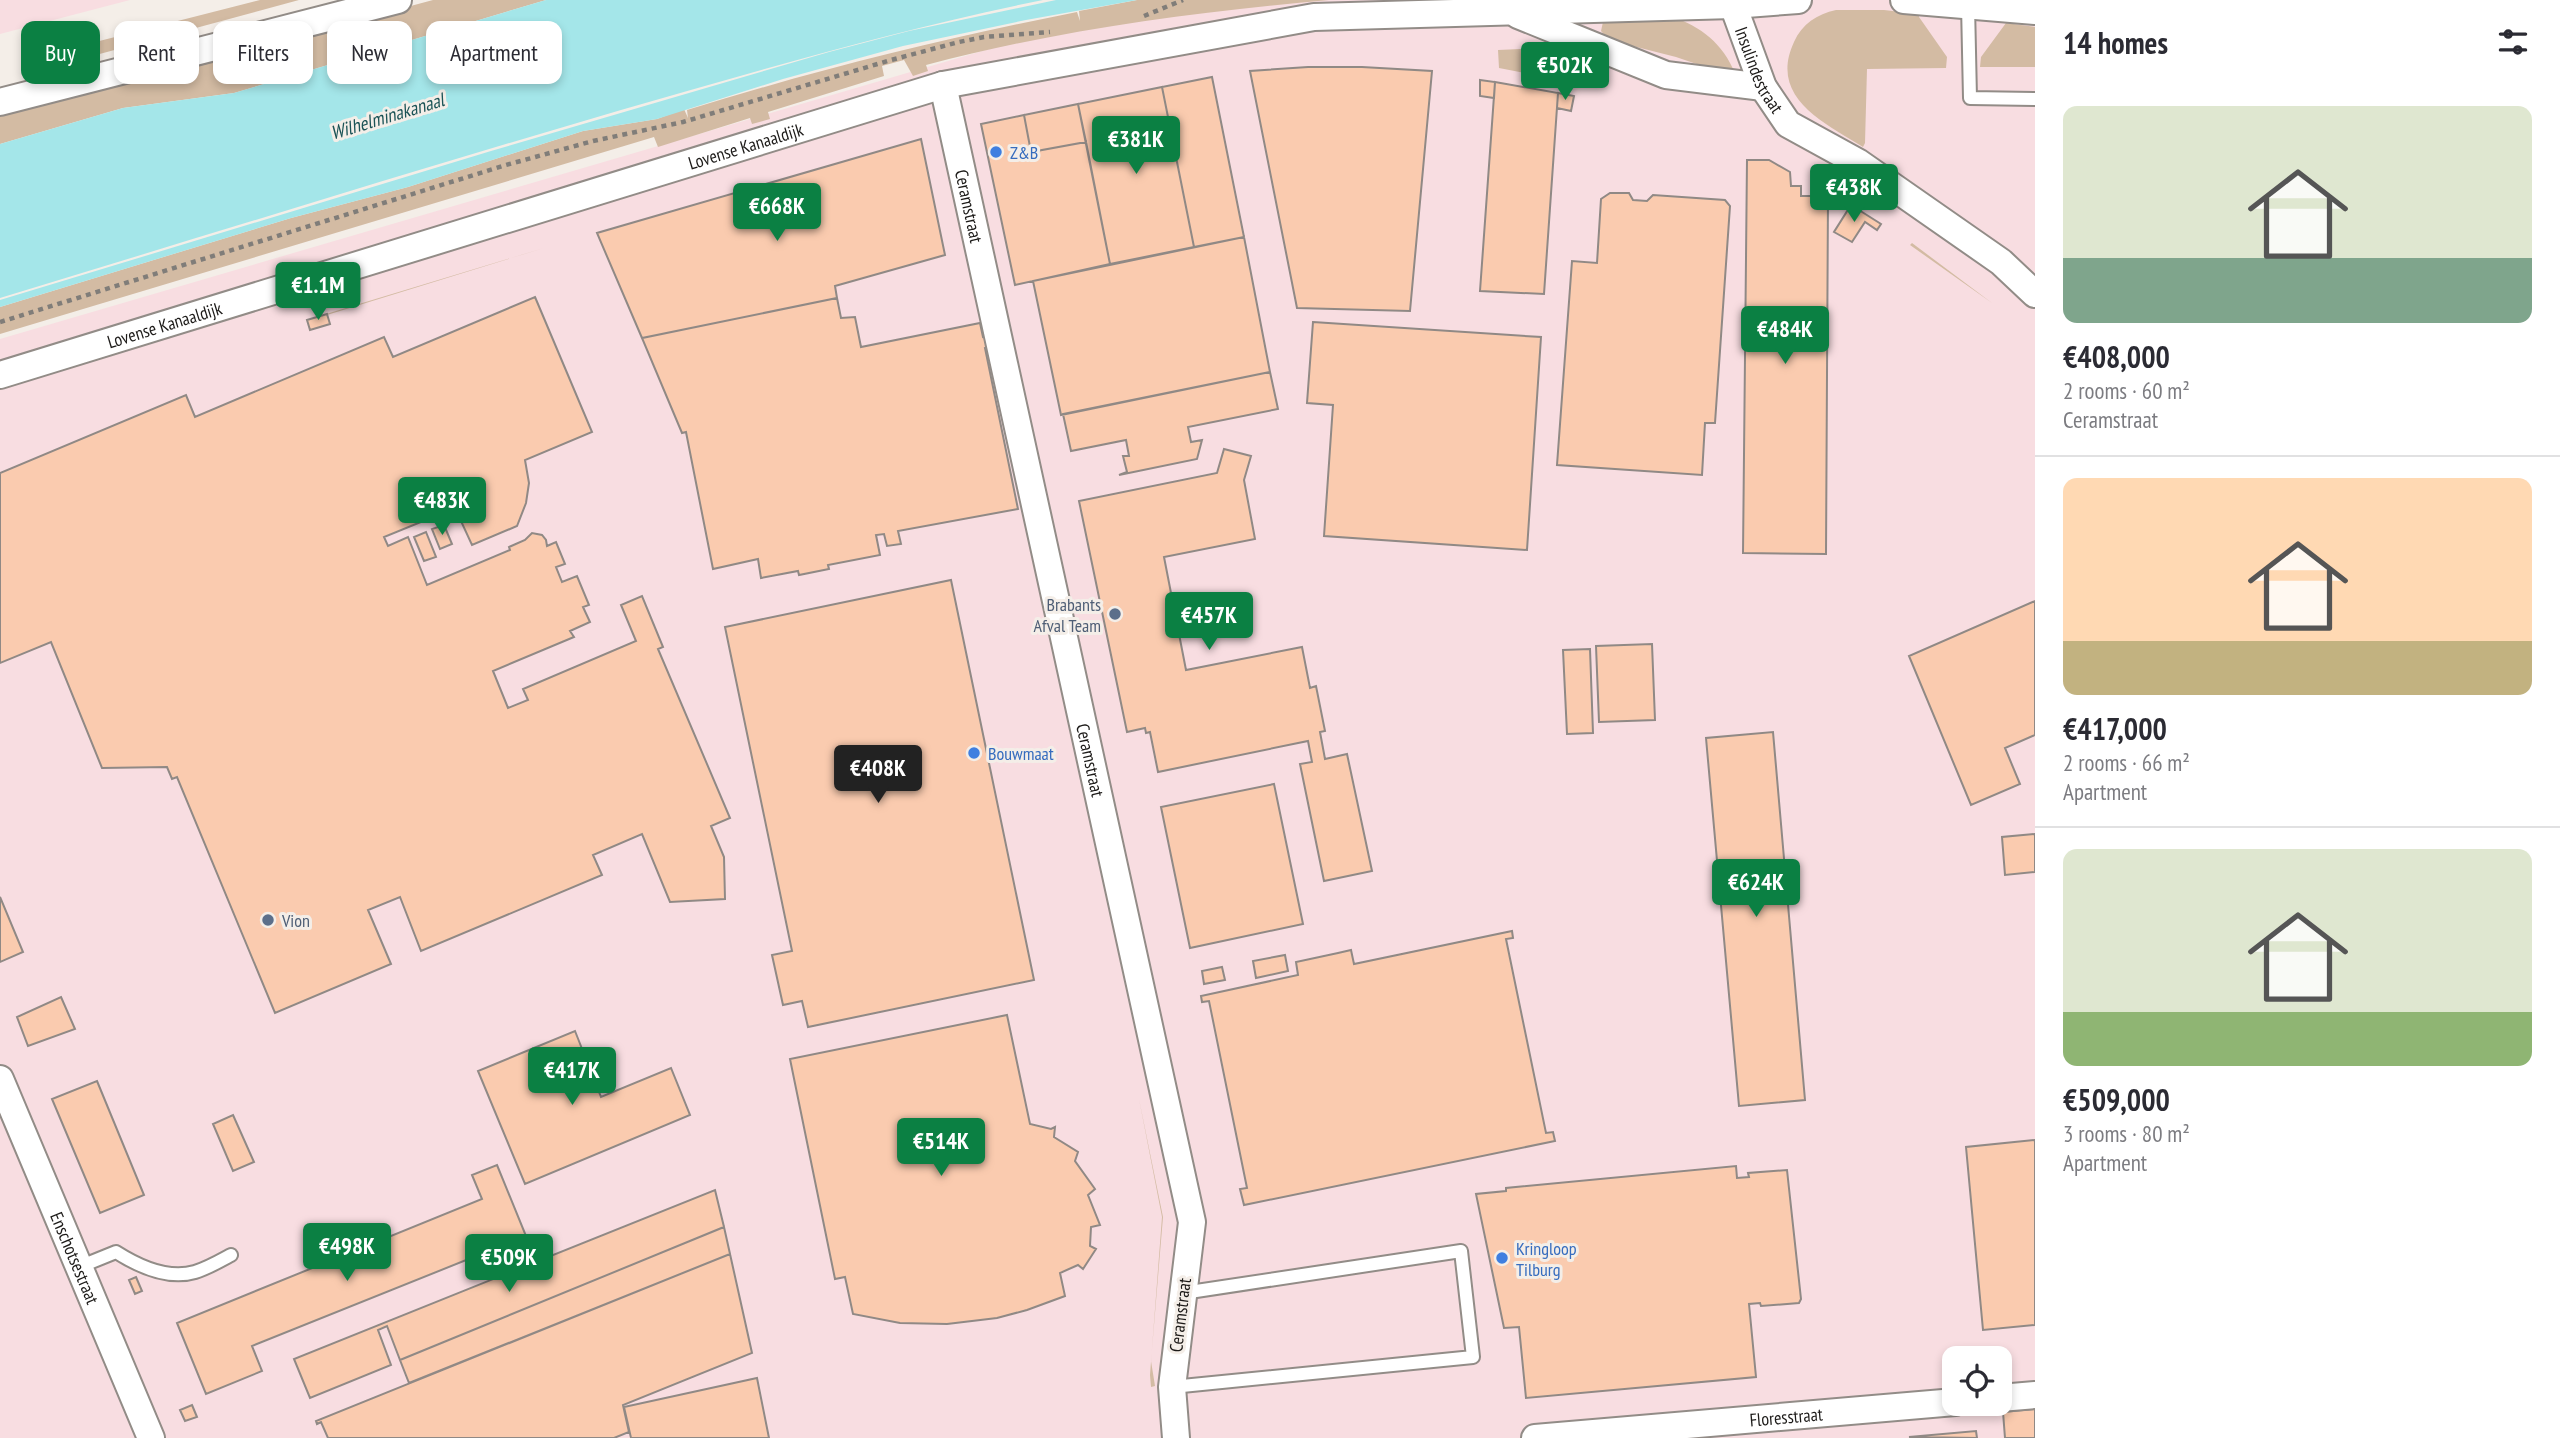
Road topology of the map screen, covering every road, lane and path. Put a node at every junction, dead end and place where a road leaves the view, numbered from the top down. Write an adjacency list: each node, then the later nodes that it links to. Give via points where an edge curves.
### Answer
1 (398, 0): 14 (street)
2 (1183, 0): 9 (path)
3 (1798, 0): 5 (street, Lovense Kanaaldijk)
4 (1904, 0): 6 (street)
5 (1733, 5): 7 (street, Lovense Kanaaldijk); 12 (street, Insulindestraat)
6 (1968, 5): 8 (street); 13 (lane, via 1970,98)
7 (1510, 11): 11 (street, Lovense Kanaaldijk, via 1314,17); 12 (street, Lovense Kanaaldijk, via 1666,75)
8 (2035, 11)
9 (1136, 18)
10 (1062, 31): 16 (path, via 984,37 683,122 593,141)
11 (943, 85): 17 (street, Lovense Kanaaldijk); 21 (street, Ceramstraat, via 1192,1222)
12 (1763, 87): 15 (street, Insulindestraat, via 1788,124 1859,163 2001,262)
13 (2035, 99)
14 (0, 102)
15 (2035, 294)
16 (0, 322)
17 (0, 375)
18 (0, 1079): 20 (street, Enschotsestraat)
19 (231, 1255): 20 (lane, via 194,1273 173,1275 134,1264 116,1252)
20 (79, 1267): 26 (street, Enschotsestraat)
21 (1183, 1293): 22 (street, Ceramstraat); 22 (lane, via 1461,1251 1473,1357)
22 (1172, 1387): 27 (street, Ceramstraat)
23 (2035, 1395): 24 (street)
24 (2012, 1397)
25 (1942, 1403): 28 (street, Floresstraat)
26 (152, 1438)
27 (1176, 1438)
28 (1535, 1438)

